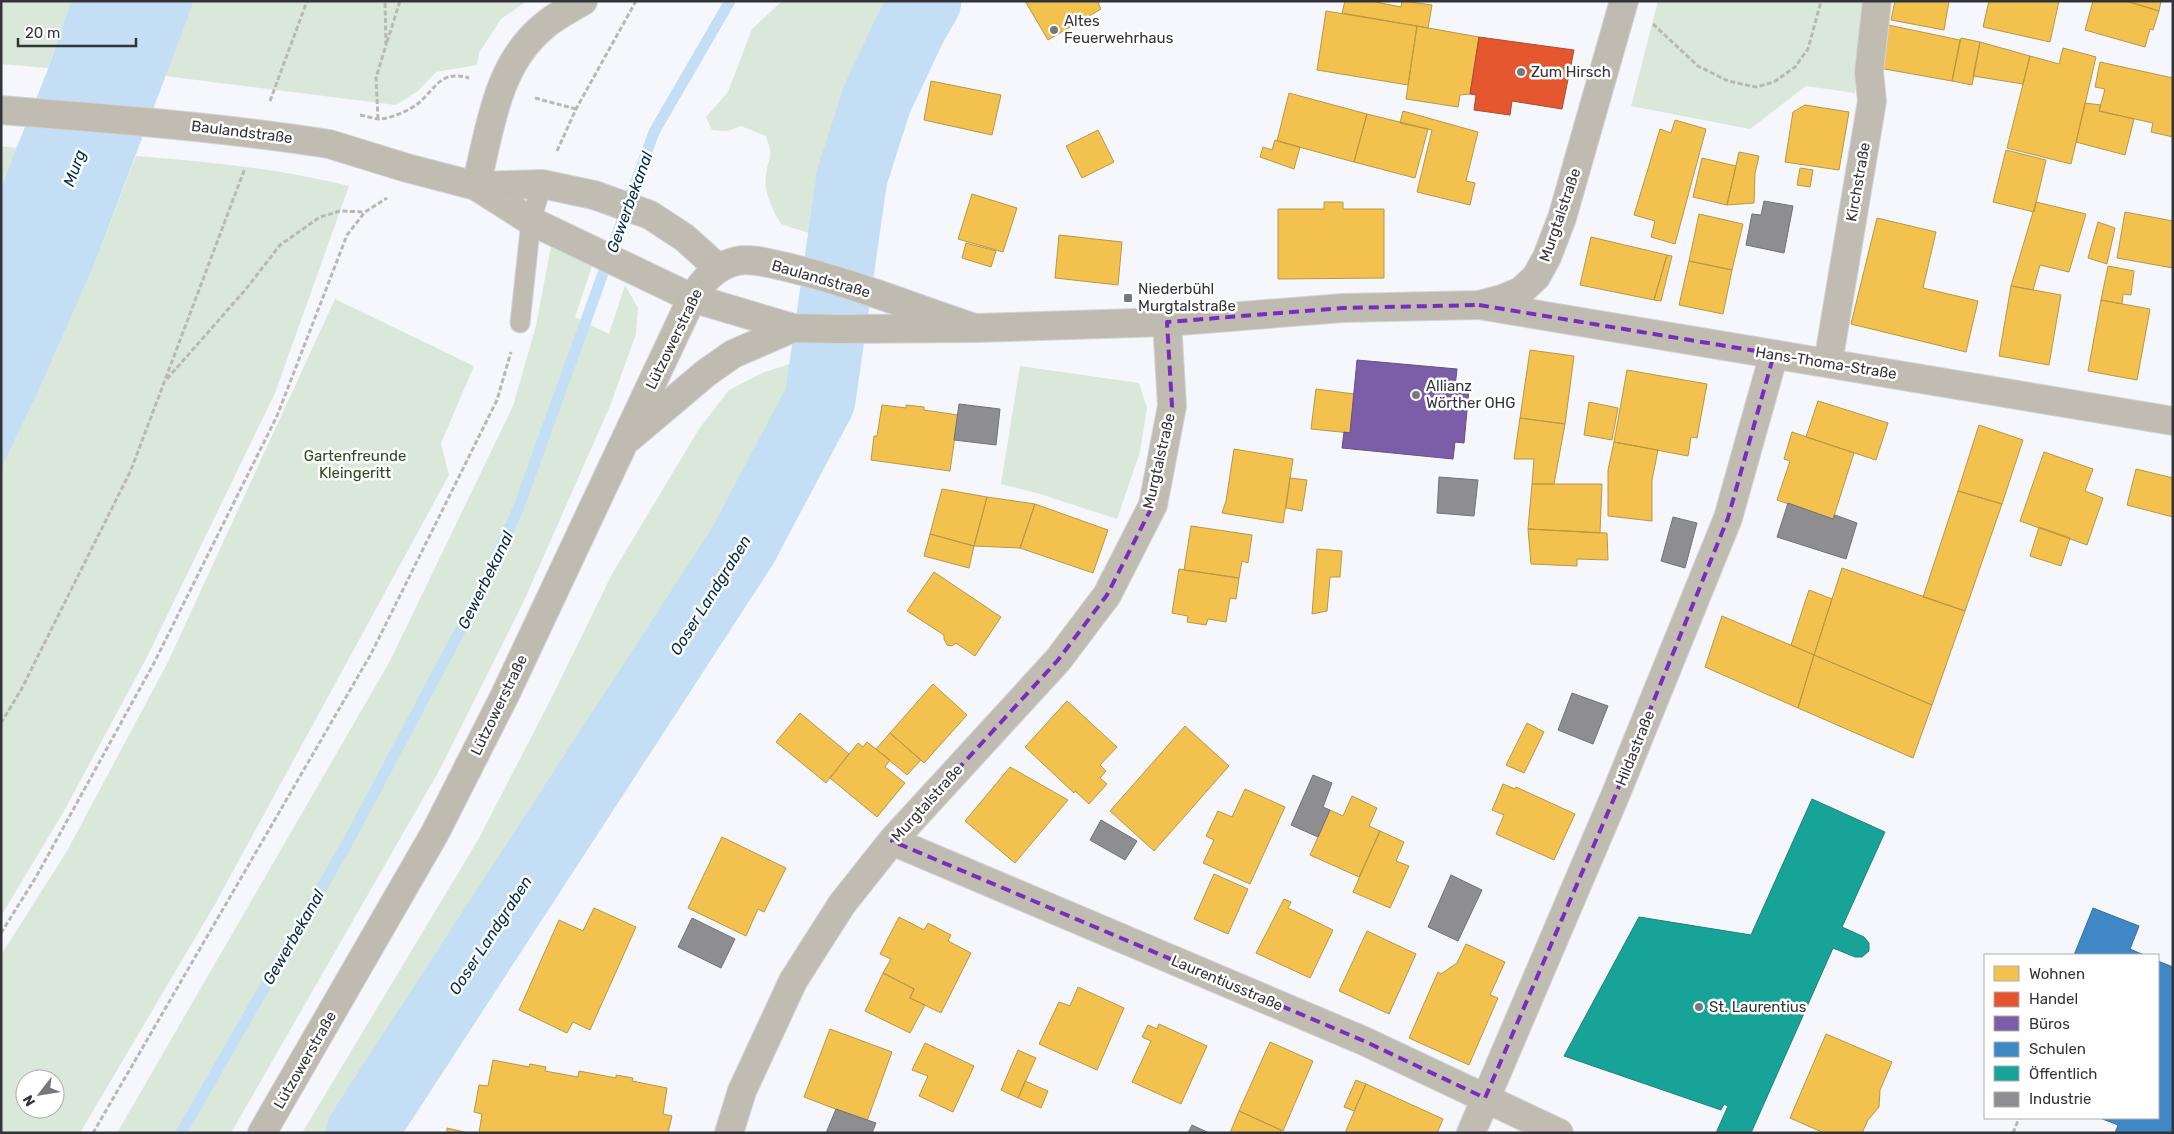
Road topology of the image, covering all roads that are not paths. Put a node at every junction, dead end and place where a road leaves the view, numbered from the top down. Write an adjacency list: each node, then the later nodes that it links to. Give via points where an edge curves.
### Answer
1 (583, 1): 6 (street, via 544,26 516,56 500,89)
2 (1624, 1): 10 (main road, Murgtalstraße, via 1562,218 1547,258 1536,277 1521,291)
3 (1877, 1): 16 (street, Kirchstraße, via 1869,72 1872,101)
4 (1, 110): 6 (street, Baulandstraße, bridge, via 187,125 329,144)
5 (542, 184): 6 (street, Baulandstraße); 7 (lane); 8 (street, Baulandstraße, via 594,195 650,215 685,238)
6 (476, 186): 7 (street, Baulandstraße)
7 (531, 221): 9 (street, Baulandstraße); 12 (lane)
8 (718, 268): 9 (main road, Lützowerstraße, via 703,281); 14 (main road, Baulandstraße, via 738,261 757,260 807,272)
9 (692, 298): 13 (main road, Baulandstraße); 18 (main road, Lützowerstraße)
10 (1478, 305): 11 (main road, Murgtalstraße, via 1343,308); 15 (street, Hans-Thoma-Straße)
11 (1167, 322): 14 (main road, Baulandstraße); 19 (street, Murgtalstraße, via 1172,406 1153,505 1107,595 1058,660)
12 (520, 323)
13 (793, 328): 14 (main road, Baulandstraße); 18 (main road, via 733,354)
14 (974, 328)
15 (1774, 354): 16 (street, Hans-Thoma-Straße); 20 (street, Hildastraße, via 1728,518 1611,805)
16 (1828, 363): 17 (street, Hans-Thoma-Straße)
17 (2173, 421)
18 (624, 443): 21 (main road, Lützowerstraße, via 505,695 436,832)
19 (892, 841): 20 (street, Laurentiusstraße, via 1356,1038); 22 (street, Murgtalstraße, via 842,904 793,981 742,1091)
20 (1485, 1098): 23 (street, Hildastraße); 24 (street, Laurentiusstraße)
21 (262, 1133)
22 (729, 1133)
23 (1471, 1133)
24 (1559, 1133)

